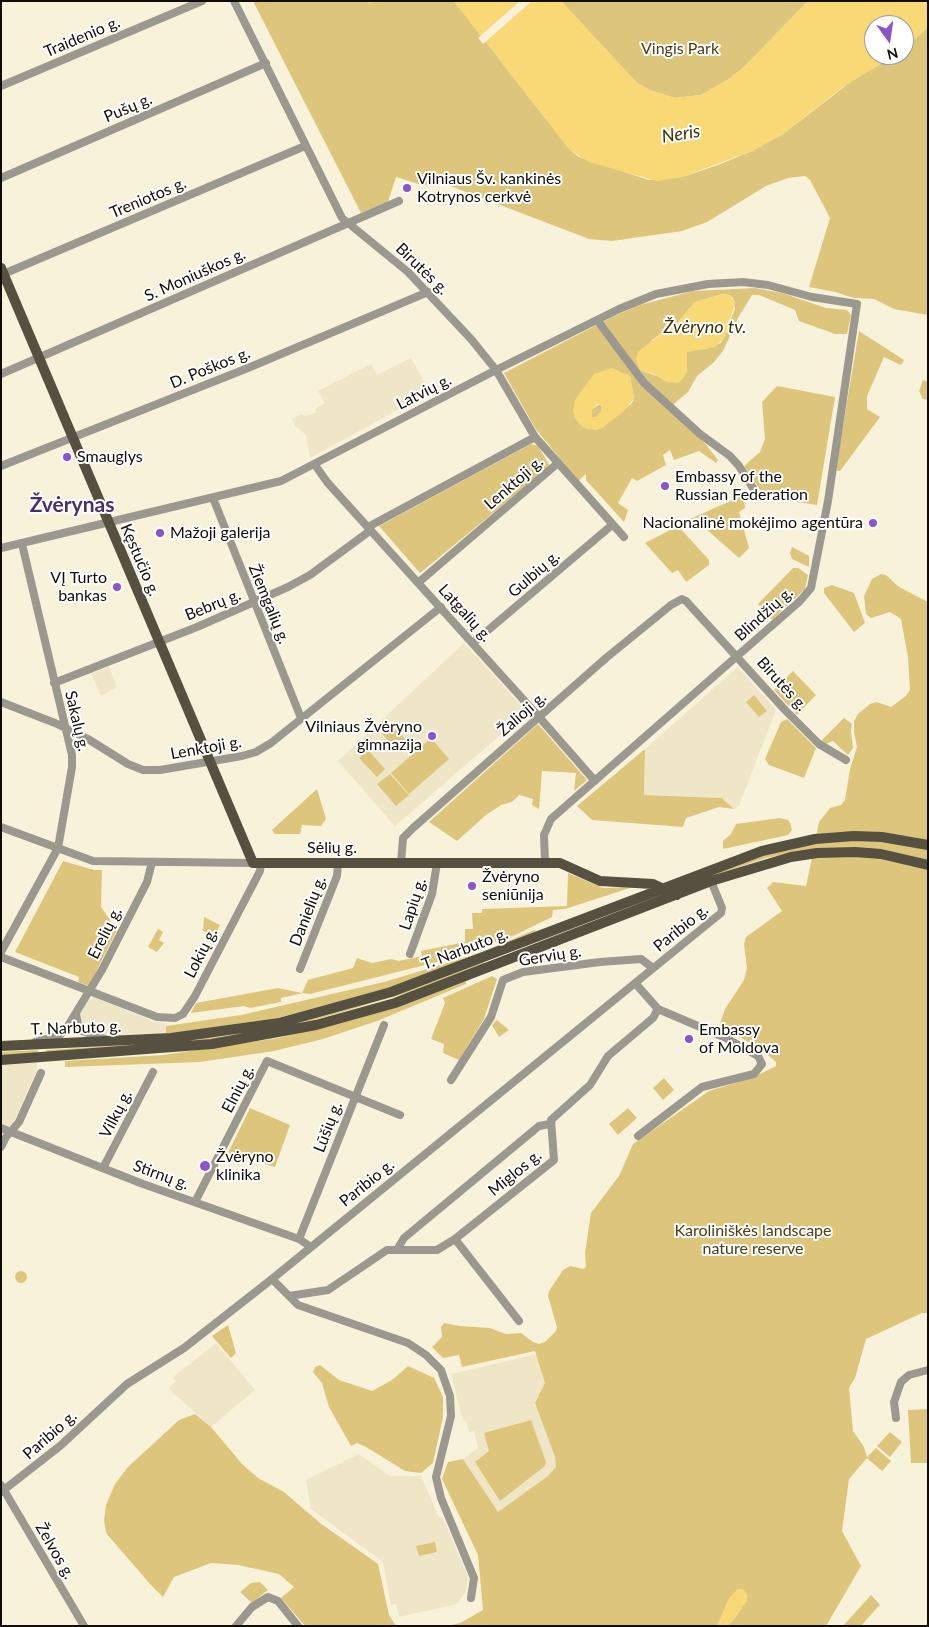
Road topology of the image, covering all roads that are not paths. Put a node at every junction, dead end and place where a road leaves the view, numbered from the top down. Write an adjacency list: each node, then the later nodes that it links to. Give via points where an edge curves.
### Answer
1 (202, 1): 4 (street, Traidenio g.)
2 (234, 1): 3 (street, Birutės g.)
3 (266, 63): 5 (street, Birutės g.); 6 (street, Pušų g.)
4 (1, 86)
5 (305, 146): 8 (street, Birutės g.); 9 (street, Treniotos g.)
6 (1, 178)
7 (399, 201): 8 (street, S. Moniuškos g.)
8 (347, 224): 10 (street, Birutės g., via 388,254); 13 (street, S. Moniuškos g.)
9 (2, 272): 13 (main road, Kęstučio g.)
10 (428, 292): 14 (street, Birutės g.); 16 (street, D. Poškos g.)
11 (857, 304): 12 (street, Latvių g., via 821,299 768,285 730,282 656,294); 35 (street, Blindžių g., via 828,501 811,588)
12 (597, 320): 14 (street, Latvių g.); 21 (street, via 644,383 700,434 730,456)
13 (40, 358): 15 (street, S. Moniuškos g.); 16 (main road, Kęstučio g.)
14 (496, 370): 17 (street, Birutės g.); 19 (street, Latvių g.)
15 (1, 374)
16 (73, 437): 20 (street, D. Poškos g.); 23 (main road, Kęstučio g.)
17 (535, 437): 18 (street, Birutės g.); 25 (street, Bebrų g.)
18 (558, 463): 24 (street, Birutės g.); 29 (street, Lenktoji g.)
19 (315, 465): 22 (street, Latvių g., via 281,481); 25 (street, Latgalių g., via 326,482)
20 (1, 466)
21 (753, 488)
22 (213, 498): 23 (street, Latvių g.); 31 (street, Žiemgalių g.)
23 (108, 523): 27 (street, Latvių g.); 33 (main road, Kęstučio g.)
24 (612, 525): 26 (street, Birutės g.); 34 (street, Gulbių g.)
25 (369, 529): 29 (street, Latgalių g.); 31 (street, Bebrų g., via 310,575)
26 (624, 538)
27 (22, 544): 28 (street, Latvių g.); 36 (street, Sakalų g.)
28 (1, 548)
29 (419, 582): 32 (street, Latgalių g.)
30 (682, 600): 35 (street, Birutės g.); 38 (street, Žalioji g., via 671,604)
31 (254, 604): 33 (street, Bebrų g.); 39 (street, Žiemgalių g.)
32 (441, 607): 34 (street, Latgalių g.); 39 (street, Lenktoji g.)
33 (159, 642): 36 (street, Bebrų g.); 42 (main road, Kęstučio g.)
34 (473, 644): 38 (street, Latgalių g.)
35 (738, 656): 41 (street, Birutės g., via 819,744); 43 (street, Blindžių g.)
36 (54, 683): 40 (street, Sakalų g.)
37 (1, 702): 40 (street, Lenktoji g.)
38 (539, 717): 43 (street, Latgalių g.); 48 (street, Žalioji g., via 406,834)
39 (301, 718): 42 (street, Lenktoji g., via 256,752)
40 (65, 728): 42 (street, Lenktoji g., via 143,770); 46 (street, Sakalų g., via 72,767)
41 (846, 760)
42 (209, 762): 50 (main road, Kęstučio g.)
43 (595, 781): 49 (street, Blindžių g., via 547,826 543,839)
44 (1, 827): 46 (street, Sėlių g.)
45 (928, 845): 55 (main road, T. Narbuto g., via 882,837 815,839 762,851)
46 (58, 848): 47 (street, Sėlių g., via 93,861); 57 (street, Sakalų g.)
47 (152, 862): 50 (street, Sėlių g.); 63 (street, Erelių g., via 146,882)
48 (401, 862): 51 (main road, Sėlių g.); 52 (main road, Sėlių g.)
49 (544, 862): 52 (main road, Sėlių g.); 55 (main road, Sėlių g., via 567,864 600,881 632,881)
50 (257, 863): 51 (main road, Sėlių g.); 63 (street, Lokių g., via 260,870 183,1014 166,1019)
51 (338, 863): 61 (street, Danielių g., via 337,876)
52 (438, 863): 58 (street, Lapių g., via 432,894)
53 (928, 865): 54 (main road, T. Narbuto g., via 881,854 817,853 773,861)
54 (711, 881): 56 (main road, T. Narbuto g.); 60 (street, Paribio g., via 721,913)
55 (663, 888): 56 (main road, Sėlių g.); 67 (main road, T. Narbuto g., via 439,975 323,1013 212,1034)
56 (677, 895): 70 (main road, T. Narbuto g., via 432,989 316,1025 212,1044)
57 (1, 952)
58 (410, 954)
59 (1, 957): 63 (street, Lokių g.)
60 (653, 968): 62 (street, Paribio g.); 73 (street, Gervių g., via 641,959 600,962 523,972 503,980 491,1017)
61 (300, 969)
62 (635, 983): 64 (street); 85 (street, Paribio g.)
63 (90, 990): 65 (street, Erelių g.)
64 (658, 1009): 76 (street, via 653,1018 608,1056 590,1085 554,1116); 79 (street, via 726,1038 758,1056 762,1064 754,1074 702,1087)
65 (76, 1014): 67 (street, via 76,1025 81,1032); 68 (street, Erelių g., via 60,1035)
66 (384, 1025): 74 (street, Lūšių g.)
67 (114, 1042): 68 (main road, T. Narbuto g.)
68 (28, 1045): 69 (main road, T. Narbuto g.)
69 (1, 1046)
70 (1, 1060)
71 (153, 1072): 81 (street, Vilkų g.)
72 (41, 1073): 78 (street, via 19,1122)
73 (451, 1080)
74 (355, 1096): 75 (street, Elnių g.); 82 (street, Elnių g., via 267,1062); 83 (street, Lūšių g.)
75 (400, 1115)
76 (550, 1124): 84 (street, Miglos g., via 554,1160); 86 (street, via 540,1126 404,1238)
77 (1, 1128): 78 (street, Stirnų g.)
78 (10, 1132): 80 (street); 81 (street, Stirnų g.)
79 (638, 1136)
80 (1, 1147)
81 (103, 1168): 82 (street, Stirnų g.)
82 (195, 1202): 83 (street, Stirnų g.)
83 (299, 1239): 85 (street, Stirnų g.)
84 (455, 1240): 86 (street, Miglos g., via 436,1250); 89 (street)
85 (311, 1247): 87 (street, Paribio g.)
86 (398, 1248): 88 (street, Miglos g., via 382,1252 328,1290)
87 (272, 1279): 88 (street); 92 (street, Paribio g., via 184,1348 127,1384 60,1446)
88 (289, 1296): 93 (street, via 298,1305 408,1343 440,1370 450,1396 451,1416 436,1477 441,1498 472,1573 475,1584)
89 (519, 1322)
90 (928, 1370): 91 (street, via 909,1375 900,1382 894,1402)
91 (896, 1418)
92 (2, 1489): 94 (street, Želvos g.)
93 (471, 1598)
94 (84, 1626)
95 (236, 1626): 96 (street, via 252,1607 268,1597 278,1601)
96 (298, 1626)

